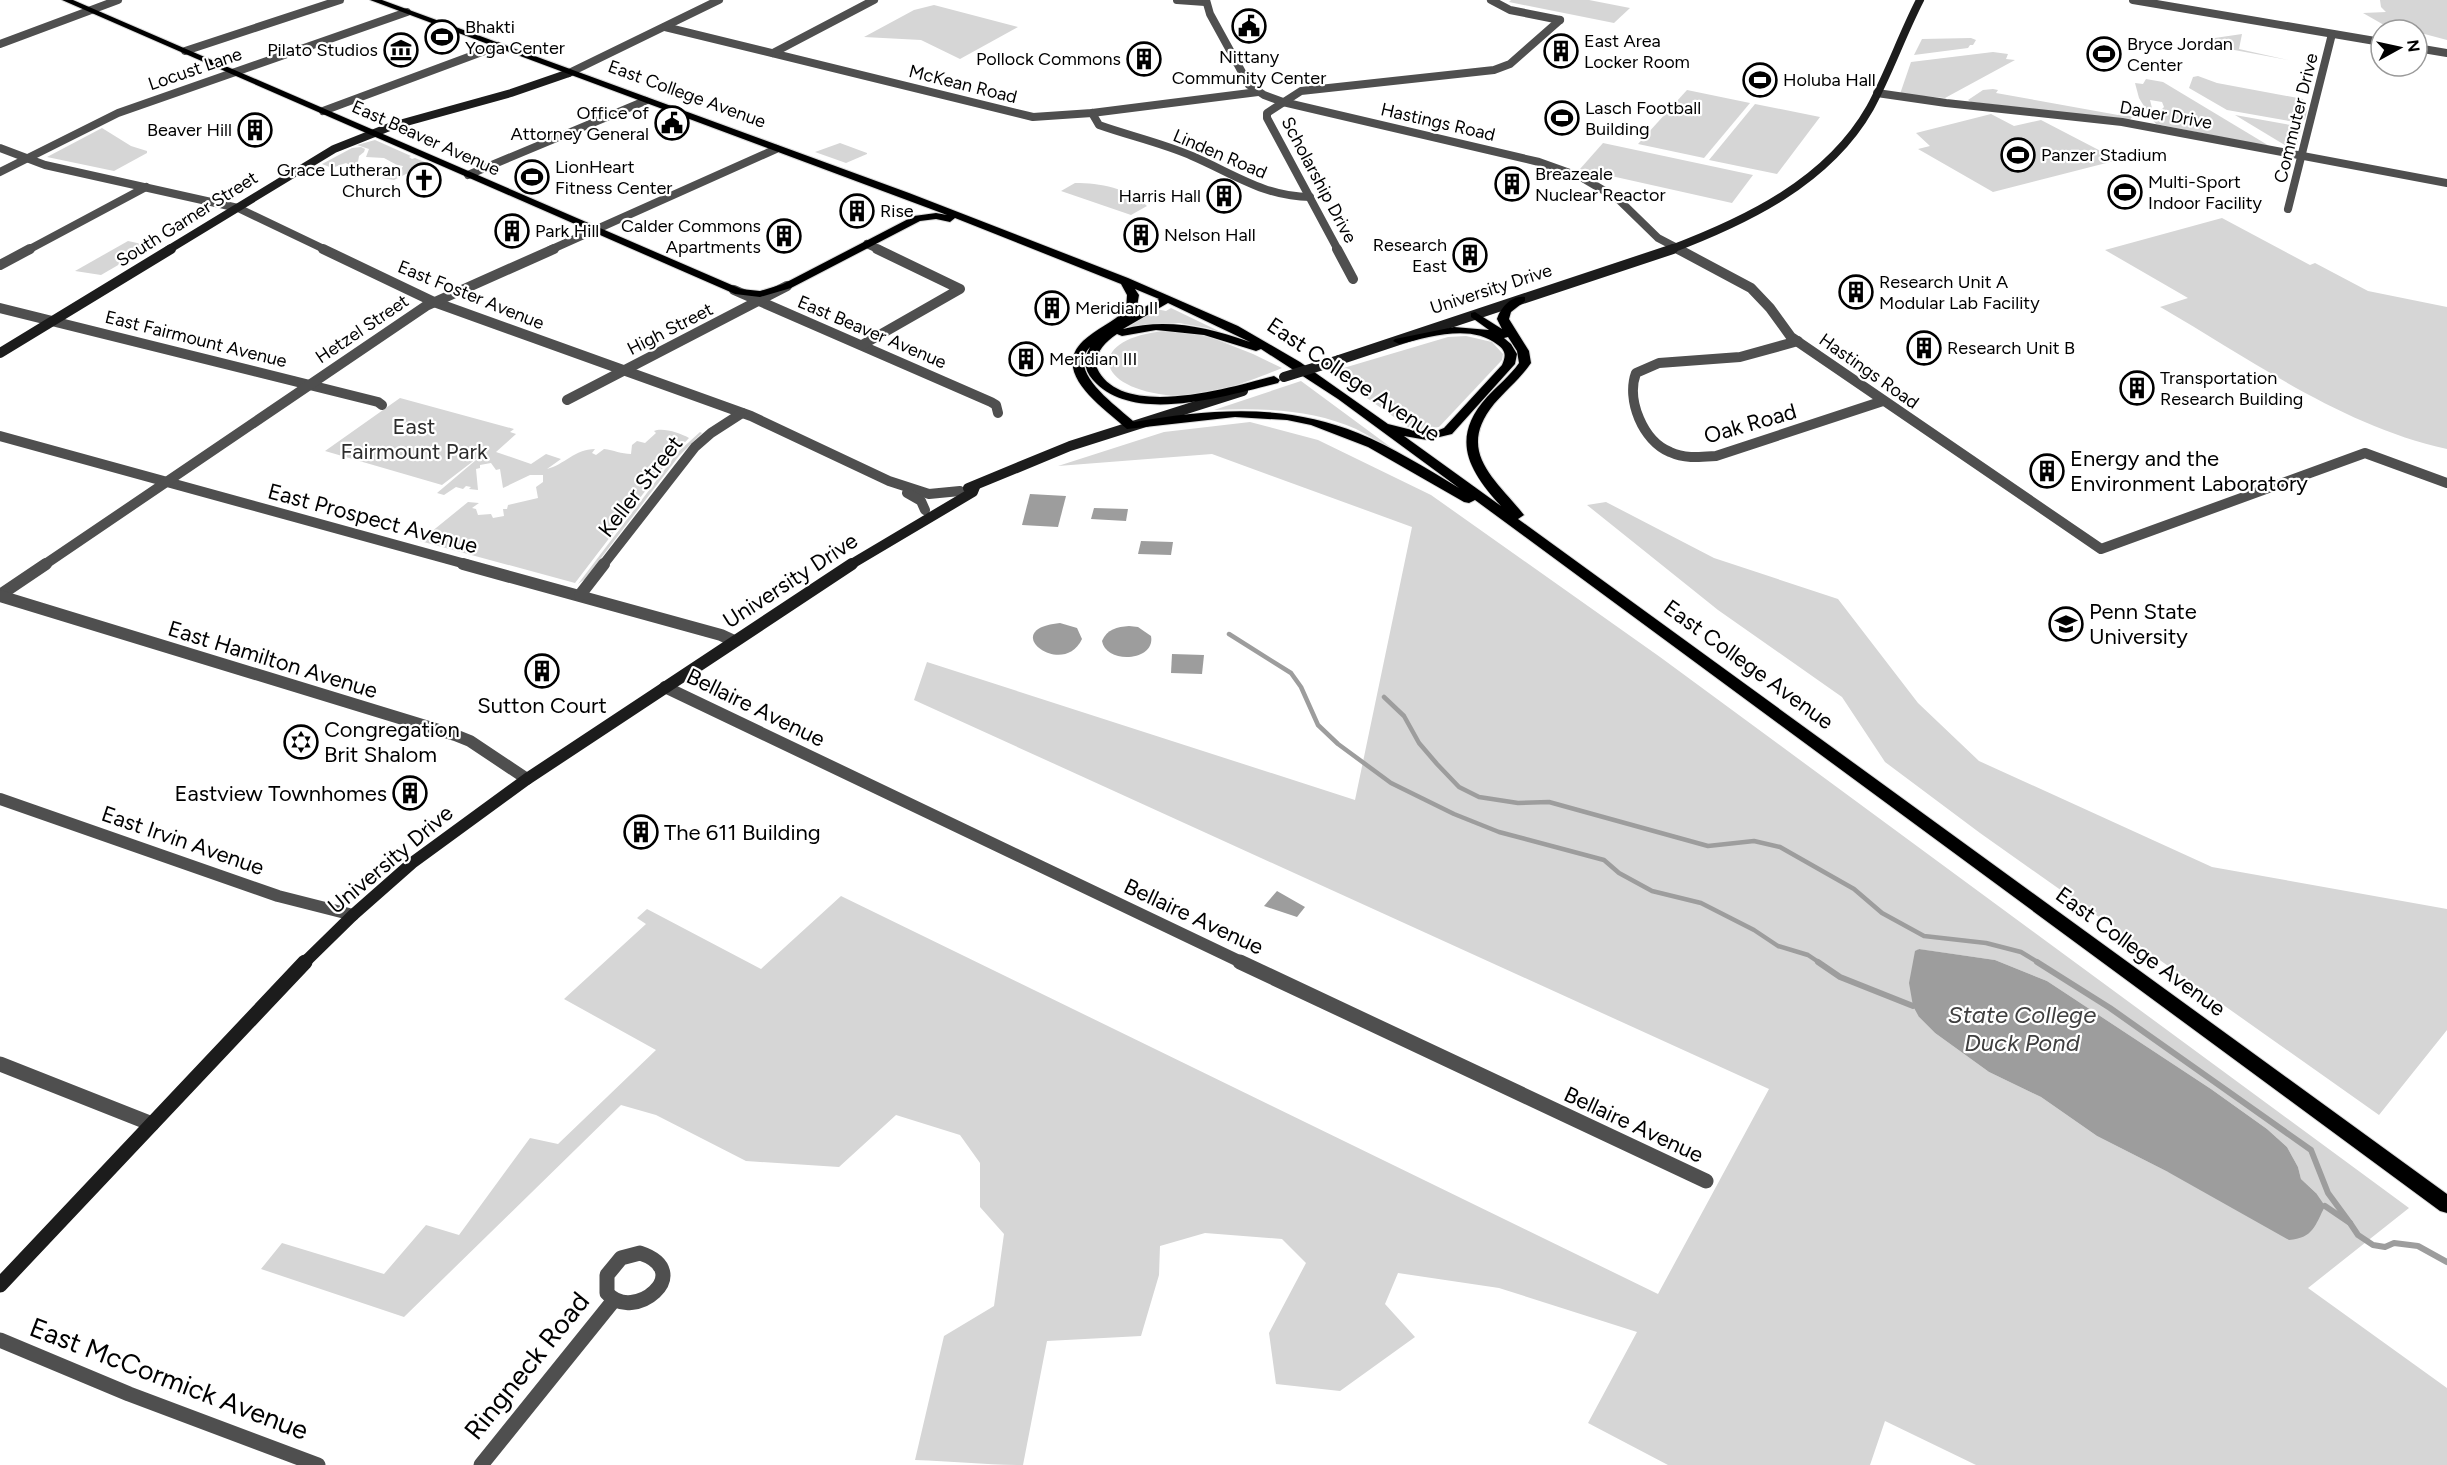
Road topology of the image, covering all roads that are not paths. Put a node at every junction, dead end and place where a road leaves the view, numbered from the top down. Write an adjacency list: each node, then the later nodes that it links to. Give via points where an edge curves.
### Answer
1 (66, 0): 12 (main road, East Beaver Avenue)
2 (118, 0): 12 (street)
3 (340, 0): 20 (street)
4 (374, 0): 13 (main road, East College Avenue)
5 (719, 0): 14 (street)
6 (874, 0): 21 (street)
7 (1177, 0): 11 (street)
8 (1491, 0): 28 (street, via 1510,10 1560,21 1510,64 1494,70 1303,91)
9 (1920, 0): 26 (main road, University Drive)
10 (2133, 0): 15 (street)
11 (1205, 1): 25 (street, via 1249,85)
12 (88, 9): 17 (street); 20 (main road, East Beaver Avenue)
13 (407, 12): 18 (main road, East College Avenue); 23 (street, Locust Lane)
14 (665, 27): 21 (street, McKean Road); 24 (street)
15 (2332, 34): 16 (street); 34 (street, Commuter Drive)
16 (2369, 40)
17 (0, 44)
18 (498, 46): 24 (main road, East College Avenue); 29 (street)
19 (2429, 50): 22 (street)
20 (184, 51): 23 (main road, East Beaver Avenue)
21 (773, 53): 30 (street, McKean Road, via 1029,116)
22 (2447, 53)
23 (232, 72): 29 (main road, East Beaver Avenue); 35 (street, Locust Lane, via 118,113)
24 (569, 73): 27 (main road, East College Avenue); 31 (main road, South Garner Street, via 506,96)
25 (1258, 92): 28 (street, Hastings Road); 30 (street, McKean Road)
26 (1877, 93): 34 (street, Dauer Drive, via 2121,122); 48 (main road, University Drive, via 1847,141 1801,182 1735,222)
27 (645, 101): 33 (main road, East College Avenue); 37 (street)
28 (1283, 102): 40 (street, Scholarship Drive, via 1266,116); 48 (street, Hastings Road, via 1564,170 1608,191 1653,234)
29 (323, 111): 31 (main road, East Beaver Avenue)
30 (1092, 113): 40 (street, Linden Road, via 1099,125 1191,155 1247,184 1288,198)
31 (372, 132): 37 (main road, East Beaver Avenue); 42 (main road, South Garner Street, via 324,154)
32 (0, 148): 35 (street, East Foster Avenue)
33 (776, 149): 41 (main road, East College Avenue); 46 (street, Hetzel Street)
34 (2302, 155): 38 (street, Dauer Drive); 43 (street, Commuter Drive)
35 (27, 159): 36 (street, Locust Lane); 39 (street, East Foster Avenue)
36 (0, 172)
37 (468, 175): 46 (main road, East Beaver Avenue)
38 (2447, 183)
39 (146, 187): 42 (street, East Foster Avenue); 49 (street)
40 (1310, 197): 50 (street, Scholarship Drive)
41 (920, 201): 44 (main road, via 924,211); 45 (main road, East College Avenue)
42 (238, 208): 56 (street, East Foster Avenue); 60 (main road, South Garner Street)
43 (2288, 209)
44 (918, 218): 45 (main road, East College Avenue, via 940,217); 47 (main road, High Street)
45 (985, 226): 51 (main road, East College Avenue)
46 (595, 230): 53 (main road, East Beaver Avenue); 56 (street, Hetzel Street)
47 (867, 244): 52 (main road, High Street); 64 (street, via 960,289)
48 (1675, 248): 55 (main road, University Drive); 62 (street, Hastings Road, via 1751,288 1785,331)
49 (0, 264)
50 (1353, 279)
51 (1124, 280): 54 (main road, East College Avenue); 77 (main road, via 1132,295 1131,311 1089,340 1077,365 1086,384)
52 (787, 286): 53 (main road, High Street, via 760,294); 57 (street, High Street)
53 (734, 290): 57 (street, East Beaver Avenue)
54 (1167, 298): 65 (main road, via 1108,335); 67 (main road, East College Avenue, via 1234,328)
55 (1521, 299): 59 (main road, University Drive); 63 (main road, via 1506,310 1503,319)
56 (434, 302): 68 (street, East Foster Avenue); 70 (street, Hetzel Street)
57 (760, 302): 64 (street, East Beaver Avenue); 68 (street, High Street)
58 (0, 308): 60 (street, East Fairmount Avenue)
59 (1475, 315): 61 (main road, University Drive); 63 (main road)
60 (53, 321): 66 (main road, South Garner Street); 70 (street, East Fairmount Avenue)
61 (1399, 341): 69 (main road, University Drive, bridge); 76 (main road, via 1437,332 1474,332 1504,344 1511,362 1444,433 1418,435)
62 (1798, 341): 72 (street, Hastings Road); 72 (street, Oak Road, via 1742,357 1660,363 1643,368 1636,373 1632,390 1646,434 1677,455 1716,456)
63 (1519, 343): 86 (main road, via 1525,363 1479,415 1470,439 1490,487)
64 (862, 345): 75 (street, East Beaver Avenue, via 991,402)
65 (1096, 348): 67 (main road, via 1134,329 1182,326 1231,339); 69 (main road, via 1090,363 1095,376 1111,390 1139,399 1186,400)
66 (0, 353)
67 (1296, 364): 76 (main road, East College Avenue)
68 (625, 370): 71 (street, High Street); 74 (street, East Foster Avenue)
69 (1279, 379): 77 (main road, University Drive)
70 (310, 385): 73 (street, East Fairmount Avenue); 80 (street, Hetzel Street)
71 (567, 400)
72 (1883, 401): 81 (street, Hastings Road, via 2101,549 2366,453)
73 (382, 405)
74 (742, 412): 79 (street, East Foster Avenue); 88 (street, Keller Street, via 691,452)
75 (998, 413)
76 (1376, 421): 85 (main road, East College Avenue)
77 (1131, 426): 82 (main road, University Drive, via 1028,462); 85 (main road, via 1220,413 1269,414 1318,423 1365,441)
78 (0, 436): 80 (street, East Prospect Avenue)
79 (889, 481): 83 (street, East Foster Avenue, via 929,494); 84 (street, East Foster Avenue, via 921,501)
80 (167, 482): 88 (street, East Prospect Avenue); 89 (street, Hetzel Street)
81 (2447, 483)
82 (975, 486): 83 (main road, University Drive); 87 (main road, University Drive, via 973,492)
83 (960, 491): 84 (main road, University Drive)
84 (926, 510): 87 (main road, University Drive, via 897,528)
85 (1524, 529): 86 (main road, East College Avenue)
86 (1548, 547): 98 (main road, East College Avenue)
87 (876, 548): 90 (main road, University Drive)
88 (580, 595): 90 (street, East Prospect Avenue)
89 (0, 596): 92 (street, East Hamilton Avenue, via 464,738)
90 (734, 641): 91 (main road, University Drive)
91 (665, 687): 92 (main road, University Drive); 97 (street, Bellaire Avenue)
92 (527, 779): 94 (main road, University Drive, via 412,863)
93 (0, 799): 94 (street, East Irvin Avenue, via 278,896)
94 (353, 915): 96 (main road, University Drive)
95 (0, 1064): 96 (street)
96 (152, 1124): 99 (main road, University Drive)
97 (1706, 1181)
98 (2447, 1205)
99 (0, 1285)
100 (614, 1300): 103 (street, Ringneck Road)
101 (0, 1340): 102 (street, East McCormick Avenue, via 129,1394)
102 (318, 1465)
103 (481, 1465)

